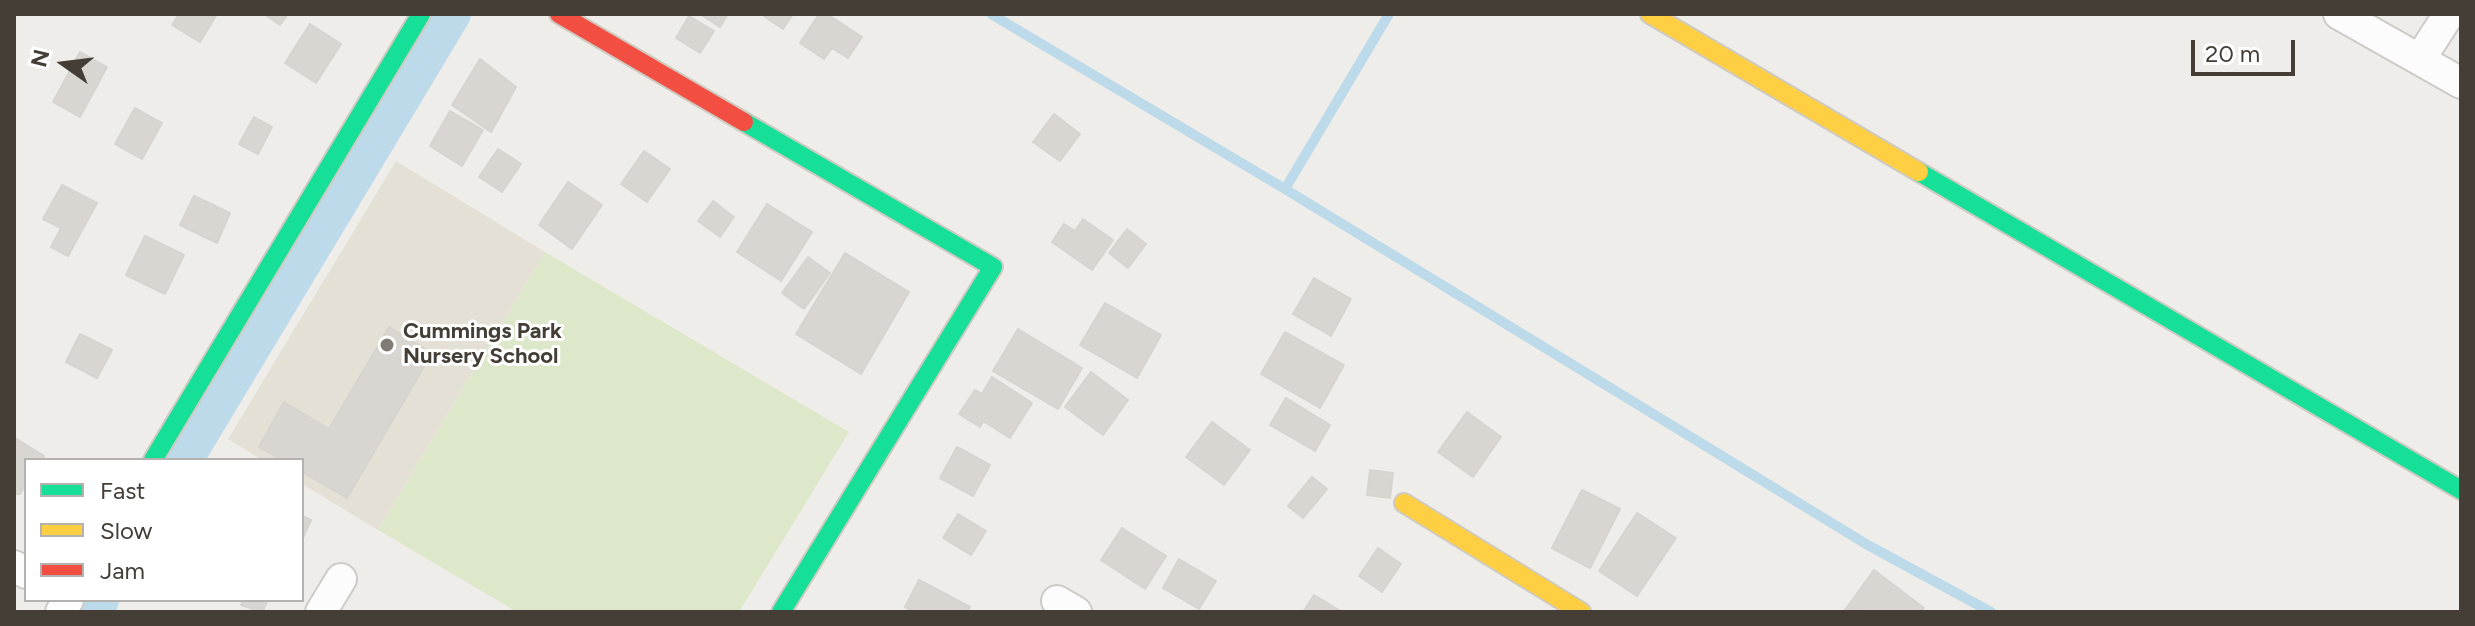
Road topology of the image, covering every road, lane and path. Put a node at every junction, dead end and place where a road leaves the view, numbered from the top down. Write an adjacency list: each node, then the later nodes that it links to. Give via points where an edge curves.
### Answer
1 (421, 14): 8 (street)
2 (559, 14): 13 (street, via 993,267)
3 (2339, 14): 6 (street)
4 (2449, 14): 6 (street)
5 (1667, 18): 9 (street)
6 (2420, 59): 7 (street)
7 (2461, 83)
8 (154, 458)
9 (2461, 490)
10 (1404, 503): 14 (street)
11 (341, 579): 12 (street)
12 (321, 612)
13 (781, 612)
14 (1581, 612)

